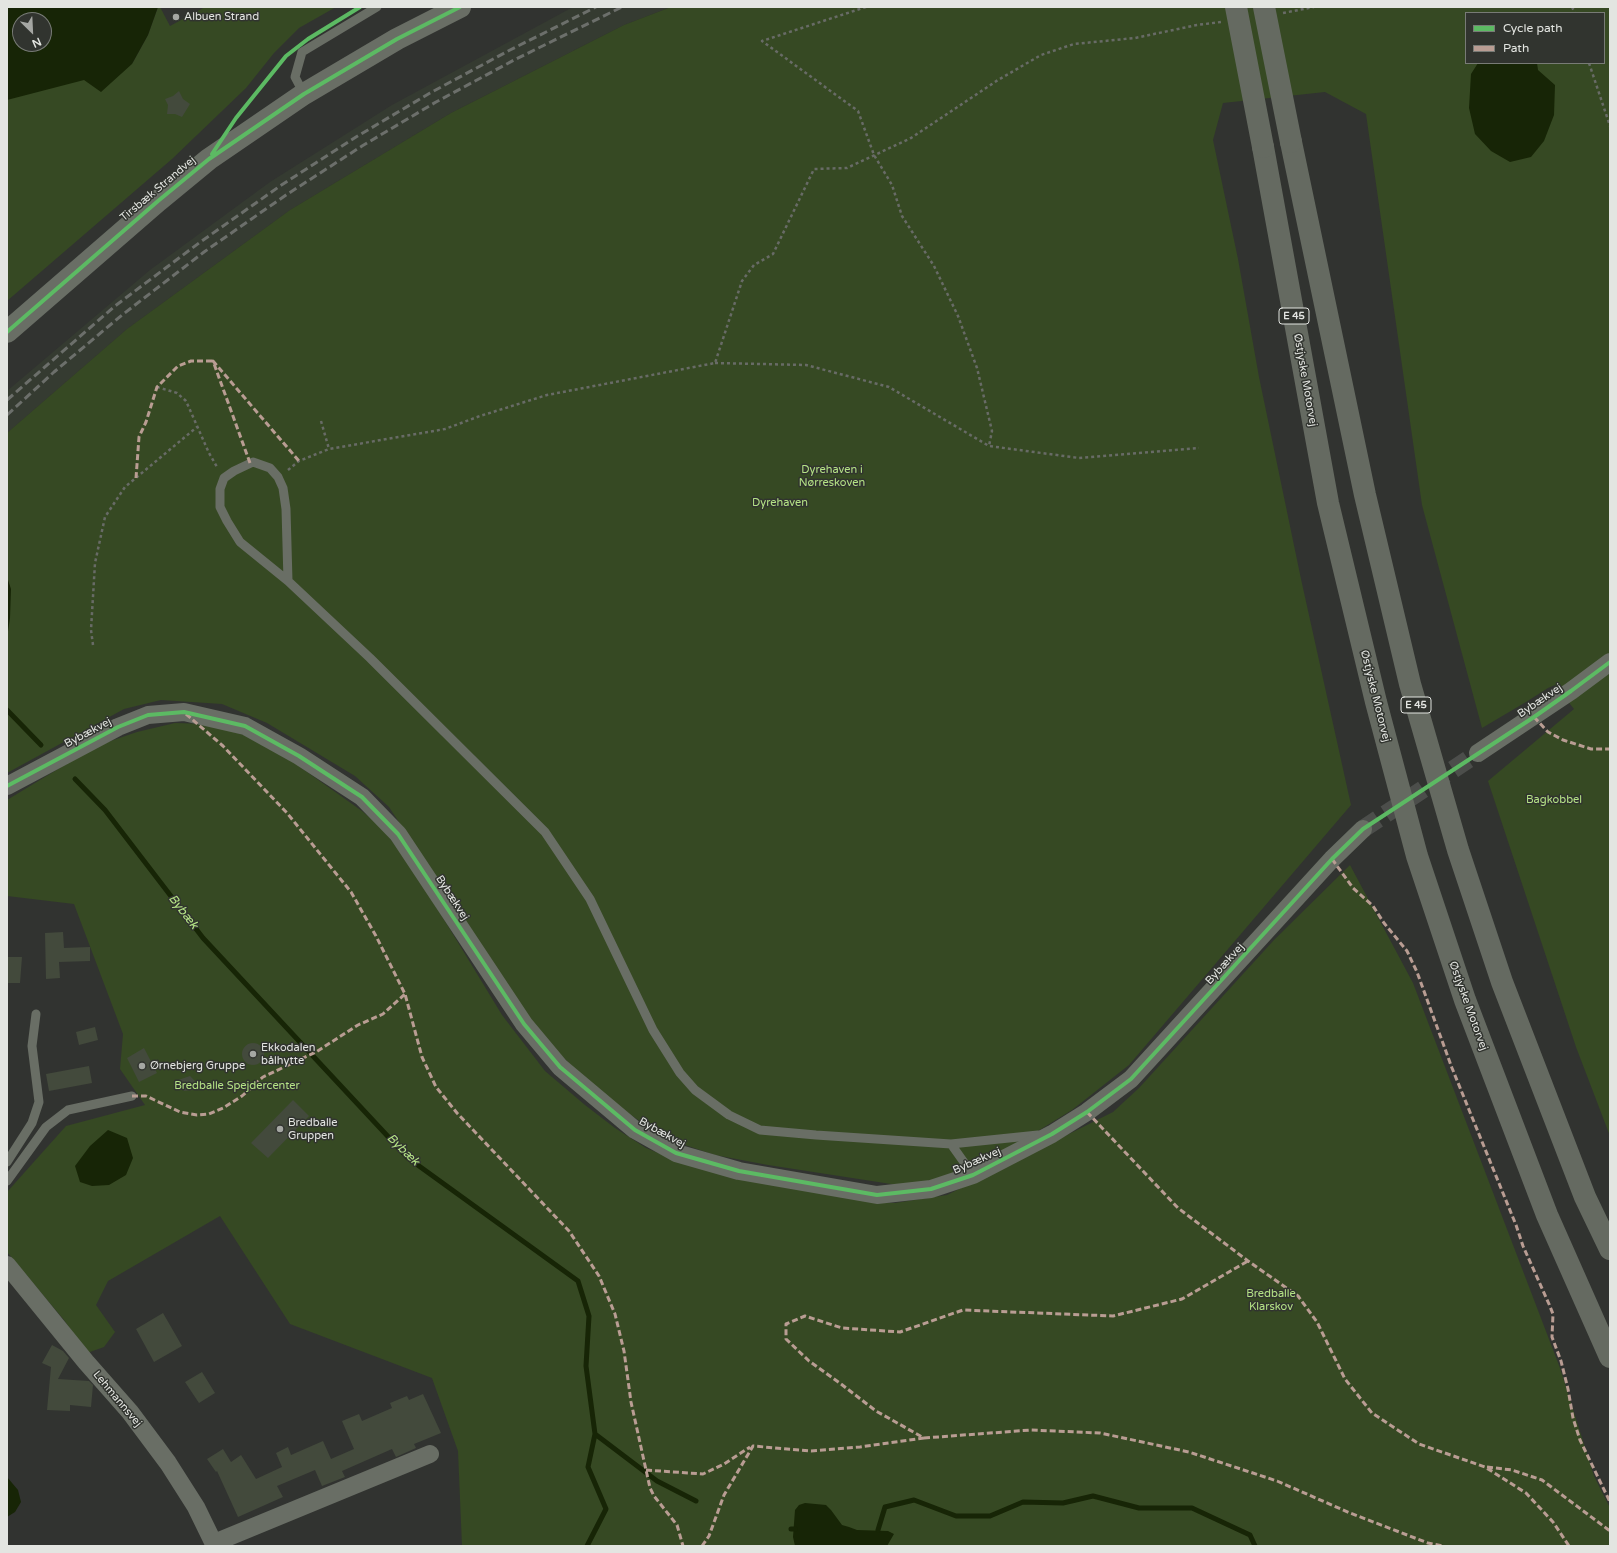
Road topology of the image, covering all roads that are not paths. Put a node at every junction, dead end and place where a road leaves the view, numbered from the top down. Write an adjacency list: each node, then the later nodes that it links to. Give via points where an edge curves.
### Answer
1 (377, 7): 5 (lane, via 302,52 295,77)
2 (460, 7): 5 (street, Tirsbæk Strandvej, via 397,39)
3 (1270, 10): 19 (highway, E 45, bridge, via 1290,142 1365,495 1410,684 1458,850 1502,982 1585,1197)
4 (1232, 14): 21 (highway, Østjyske Motorvej / E 45, bridge, via 1263,147 1328,503 1416,856 1465,1000 1547,1215)
5 (304, 94): 6 (street, Tirsbæk Strandvej, via 209,159)
6 (7, 332)
7 (288, 581): 7 (lane, via 240,542 220,507 220,489 224,478 253,462 270,468 284,488); 15 (lane, via 370,658 544,832 590,899 653,1030 695,1090 729,1115 760,1130)
8 (1610, 662): 9 (street, Bybækvej)
9 (1478, 753)
10 (7, 786): 17 (street, Bybækvej, via 118,727 148,715 184,712 245,726 299,756 362,797 398,834 524,1024 560,1067 635,1130 676,1153 739,1172 877,1195 931,1189)
11 (1363, 829): 14 (street, Bybækvej, via 1131,1079)
12 (36, 1014): 16 (lane, via 32,1046 39,1102 32,1123)
13 (132, 1096): 18 (lane, via 68,1110 46,1127)
14 (1052, 1134): 15 (lane); 17 (street, Bybækvej)
15 (951, 1144): 17 (lane)
16 (7, 1162)
17 (973, 1175)
18 (7, 1181)
19 (1610, 1249)
20 (7, 1265): 23 (street, Lehmannsvej, via 130,1412 168,1463 196,1507)
21 (1610, 1357)
22 (430, 1454): 23 (street, Lehmannsvej)
23 (215, 1545)

